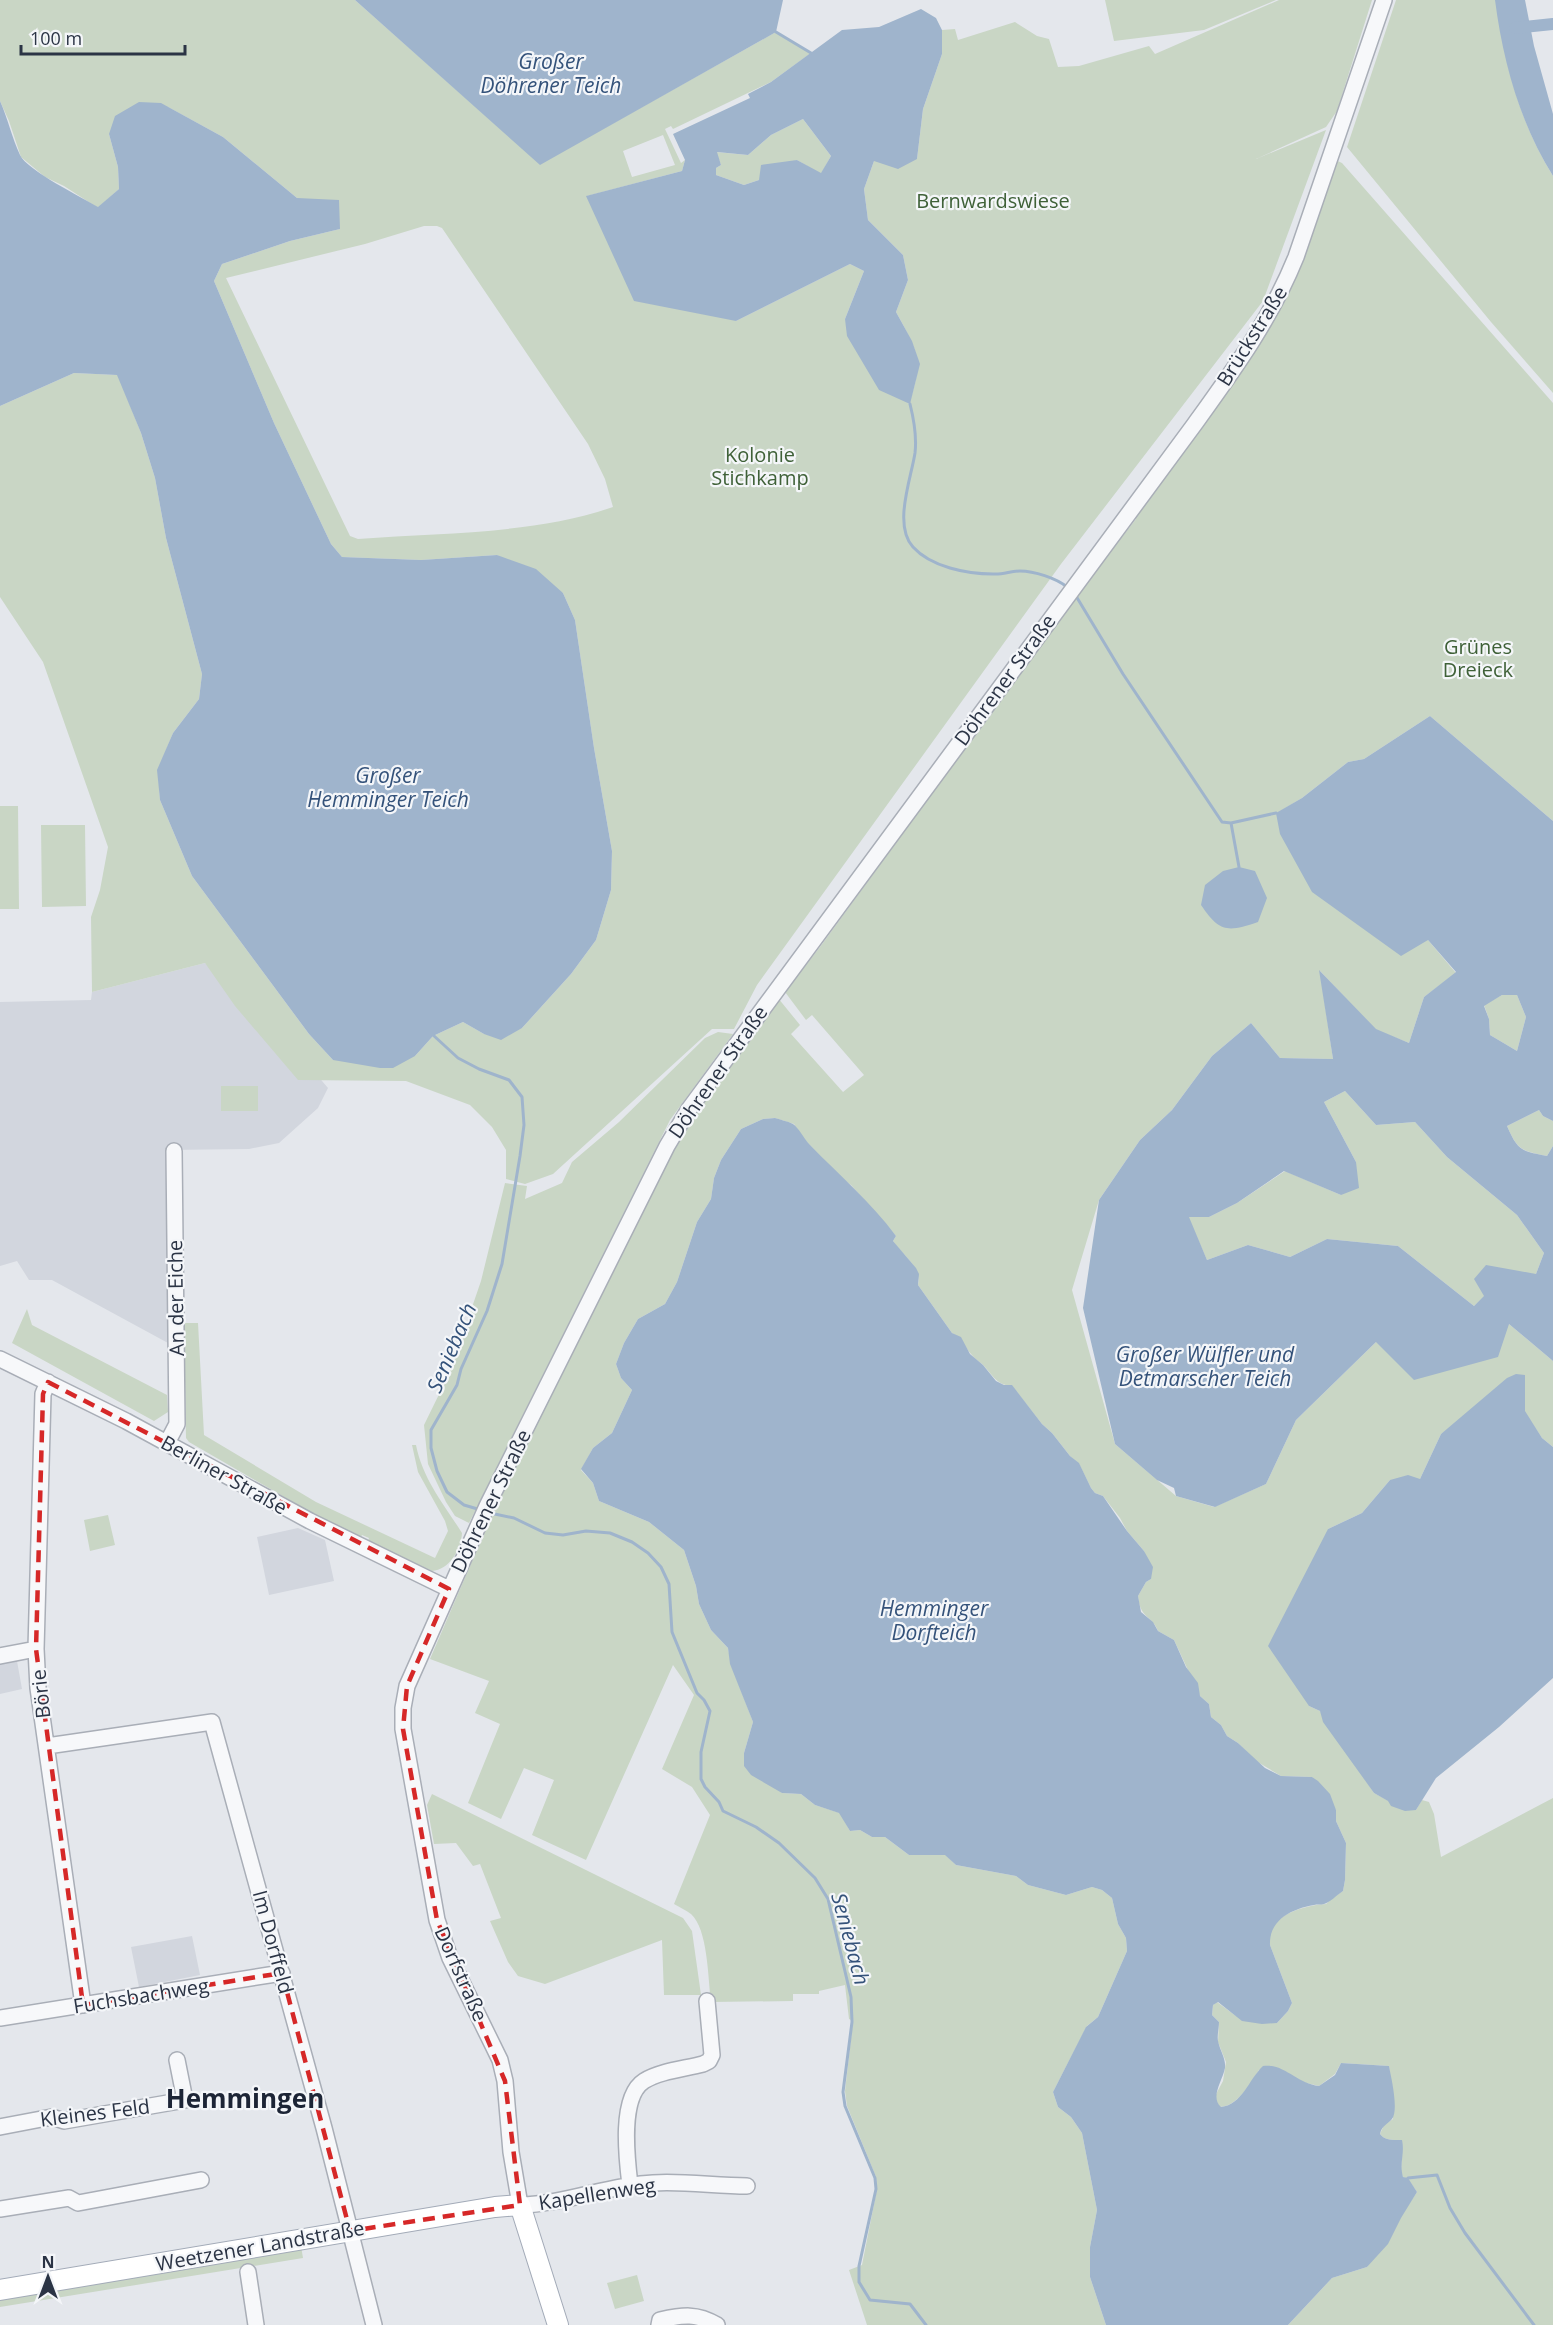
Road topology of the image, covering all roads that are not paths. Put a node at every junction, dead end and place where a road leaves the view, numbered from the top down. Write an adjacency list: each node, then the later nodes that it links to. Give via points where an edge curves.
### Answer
1 (1384, 0): 2 (street, Brückstraße, via 1317,200 1272,310 1231,373)
2 (1062, 601): 7 (street, Döhrener Straße, via 700,1092 667,1146)
3 (174, 1151): 6 (street, An der Eiche, via 177,1424)
4 (0, 1359): 5 (street, Berliner Straße)
5 (48, 1382): 6 (street, Berliner Straße); 8 (street, Börie, via 43,1394)
6 (167, 1443): 7 (street, Berliner Straße, via 310,1521)
7 (449, 1589): 20 (street, Dorfstraße, via 407,1686 404,1729 437,1920 450,1958 496,2050 506,2081)
8 (36, 1649): 9 (street); 10 (street, Börie)
9 (0, 1656)
10 (47, 1746): 11 (street, Im Dorffeld, via 212,1722); 13 (street, Börie)
11 (282, 1973): 13 (street, Fuchsbachweg); 22 (street, Im Dorffeld)
12 (707, 2001): 18 (street, via 712,2055 709,2061 660,2074 643,2082 634,2092 626,2148)
13 (83, 2005): 14 (street, Fuchsbachweg)
14 (0, 2018)
15 (177, 2060): 16 (street, Kleines Feld, via 185,2100 64,2121 52,2117)
16 (0, 2127)
17 (201, 2180): 21 (street, via 78,2203 69,2198)
18 (630, 2185): 19 (street, Kapellenweg, via 654,2182); 20 (street, Kapellenweg, via 548,2203)
19 (747, 2186)
20 (520, 2205): 22 (main road, Weetzener Landstraße); 27 (main road, Dorfstraße)
21 (0, 2209)
22 (350, 2231): 24 (main road, Weetzener Landstraße); 26 (street, Im Dorffeld)
23 (248, 2272): 25 (street)
24 (0, 2290)
25 (256, 2325)
26 (374, 2325)
27 (558, 2325)
28 (659, 2325): 29 (street, via 660,2320 676,2316 702,2316)
29 (717, 2325)

